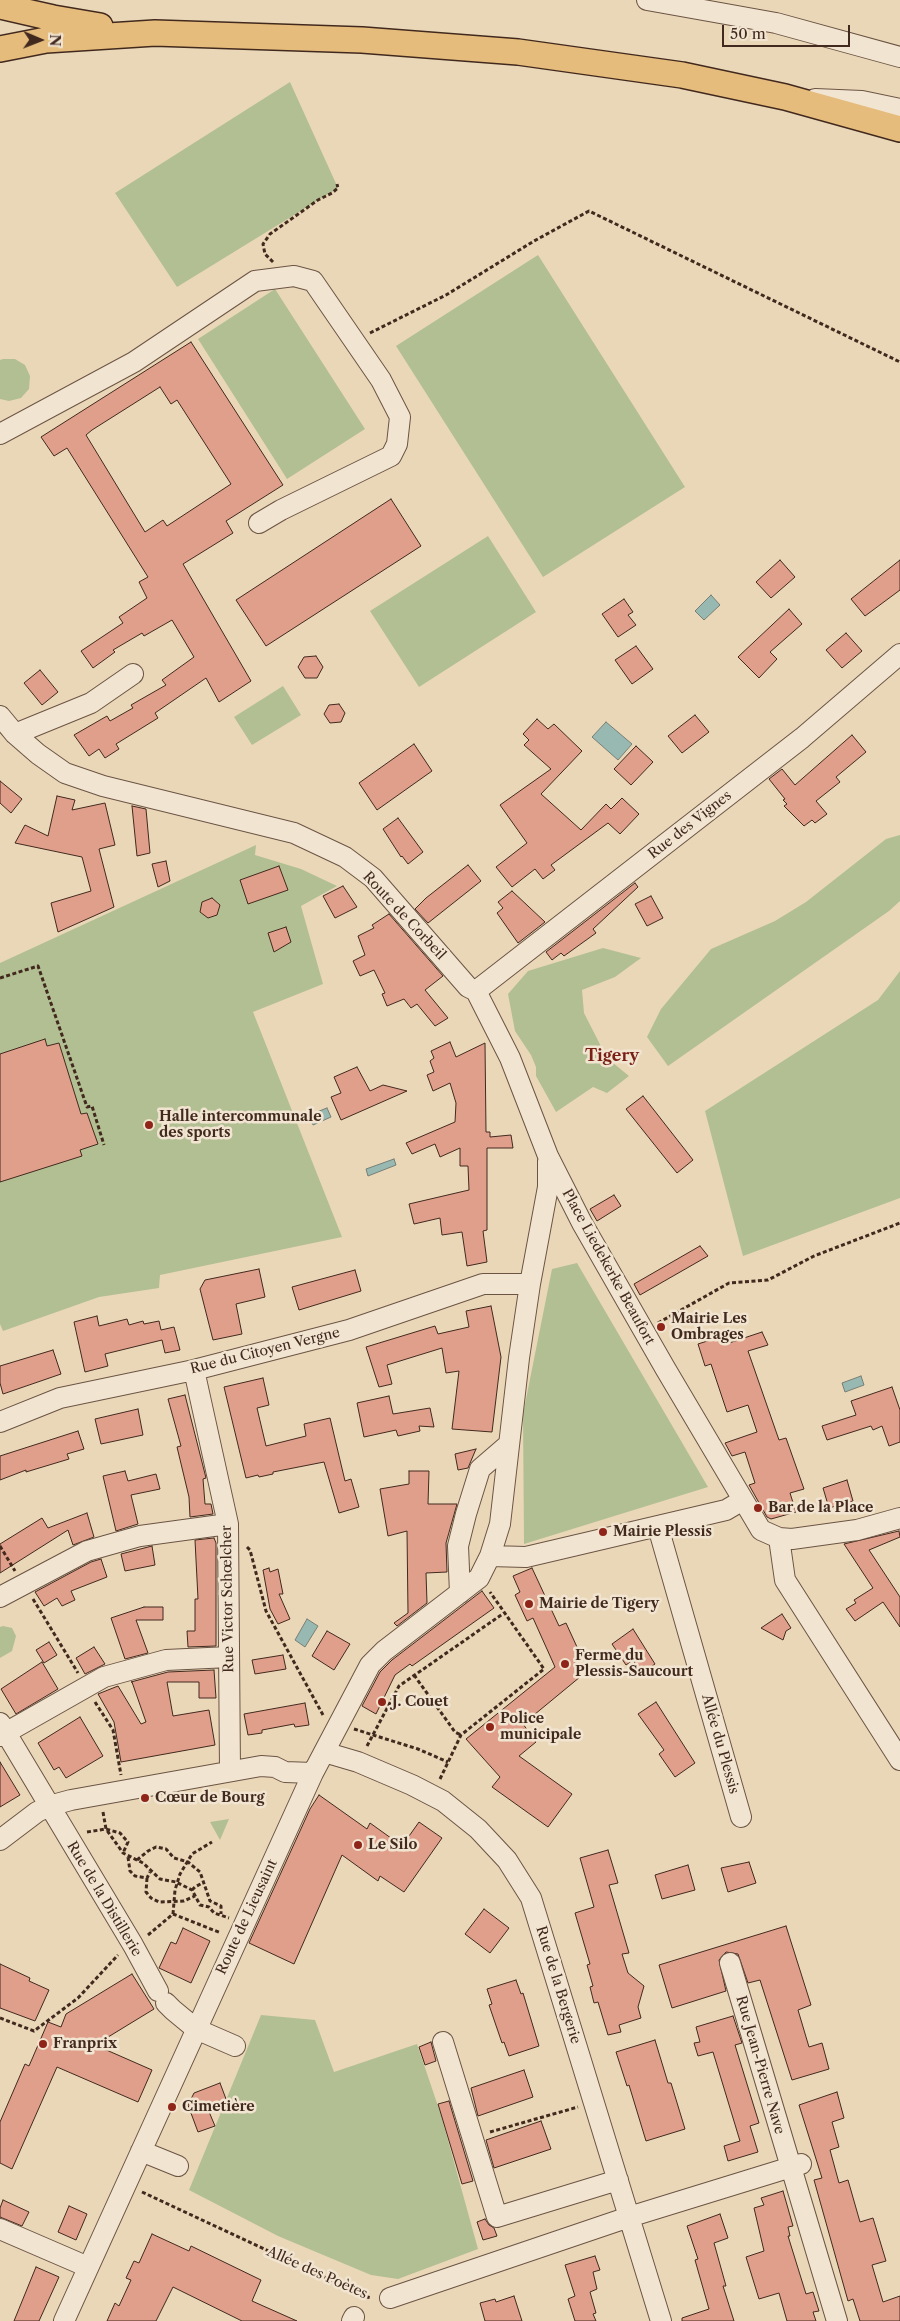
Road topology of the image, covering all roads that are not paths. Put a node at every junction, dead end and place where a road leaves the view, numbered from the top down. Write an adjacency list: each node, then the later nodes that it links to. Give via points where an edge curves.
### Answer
1 (647, 0): 5 (street, via 776,23)
2 (0, 6): 3 (main road, via 80,23)
3 (155, 33): 4 (main road, via 46,40); 6 (main road, via 362,40 518,52 682,75)
4 (0, 49)
5 (900, 57)
6 (785, 97): 7 (street, via 862,101); 8 (main road)
7 (900, 109)
8 (900, 129)
9 (0, 434): 10 (street, via 134,362 255,281 294,276 313,281 381,380 400,417 397,444 391,456)
10 (259, 523)
11 (900, 654): 15 (street, Rue des Vignes, via 802,738)
12 (133, 674): 14 (street, via 91,703)
13 (0, 716): 14 (street, Route de Corbeil)
14 (15, 734): 15 (street, Route de Corbeil, via 65,773 103,786 294,833 345,857 373,878 468,987)
15 (476, 991): 16 (street, Route de Corbeil, via 510,1058)
16 (548, 1156): 17 (street, Place Liedekerke Beaufort, via 548,1187); 21 (street, Place Liedekerke Beaufort, via 643,1331)
17 (530, 1284): 18 (street, Rue du Citoyen Vergne, via 483,1284 349,1330); 20 (street, Place Liedekerke Beaufort)
18 (194, 1370): 19 (street, Rue du Citoyen Vergne, via 60,1398); 23 (street, Rue Victor Schœlcher)
19 (0, 1422)
20 (509, 1444): 26 (street, Place Liedekerke Beaufort, via 500,1524); 27 (street, via 480,1469 458,1546)
21 (743, 1500): 24 (street, via 726,1510); 25 (street, Place Liedekerke Beaufort, via 762,1530)
22 (900, 1518): 25 (street, via 857,1530 792,1540)
23 (228, 1524): 28 (street, via 140,1536 87,1551); 29 (street, Rue Victor Schœlcher)
24 (658, 1527): 26 (street, via 526,1557); 36 (street, Allée du Plessis)
25 (779, 1538): 32 (street, via 785,1580)
26 (490, 1556): 27 (street, Route de Lieusaint, via 479,1578)
27 (460, 1593): 31 (street, Route de Lieusaint, via 370,1665)
28 (0, 1597)
29 (229, 1657): 30 (street, via 166,1660 104,1677); 33 (street, Rue Victor Schœlcher)
30 (2, 1731): 35 (street, Rue de la Distillerie)
31 (324, 1752): 34 (street, Route de Lieusaint); 45 (street, Rue de la Bergerie, via 358,1762 443,1801 478,1829 507,1860 531,1898)
32 (900, 1760)
33 (230, 1771): 34 (street, via 269,1766 285,1772); 35 (street)
34 (313, 1773): 39 (street, Route de Lieusaint)
35 (49, 1806): 37 (street, via 23,1820); 39 (street, Rue de la Distillerie, via 162,1997 172,2010)
36 (741, 1817)
37 (0, 1840)
38 (730, 1963): 43 (street, Rue Jean-Pierre Nave)
39 (196, 2029): 41 (street, Rue de la Distillerie); 42 (street, Route de Lieusaint)
40 (443, 2042): 45 (street, via 497,2217)
41 (235, 2046)
42 (142, 2151): 44 (street); 48 (street, Route de Lieusaint)
43 (796, 2165): 46 (street); 52 (street, Rue Jean-Pierre Nave)
44 (178, 2166)
45 (618, 2180): 46 (street, Rue de la Bergerie)
46 (629, 2217): 49 (street); 51 (street, Rue de la Bergerie)
47 (0, 2230): 48 (street)
48 (88, 2267): 50 (street, Route de Lieusaint)
49 (390, 2298)
50 (64, 2321)
51 (662, 2321)
52 (837, 2321)

